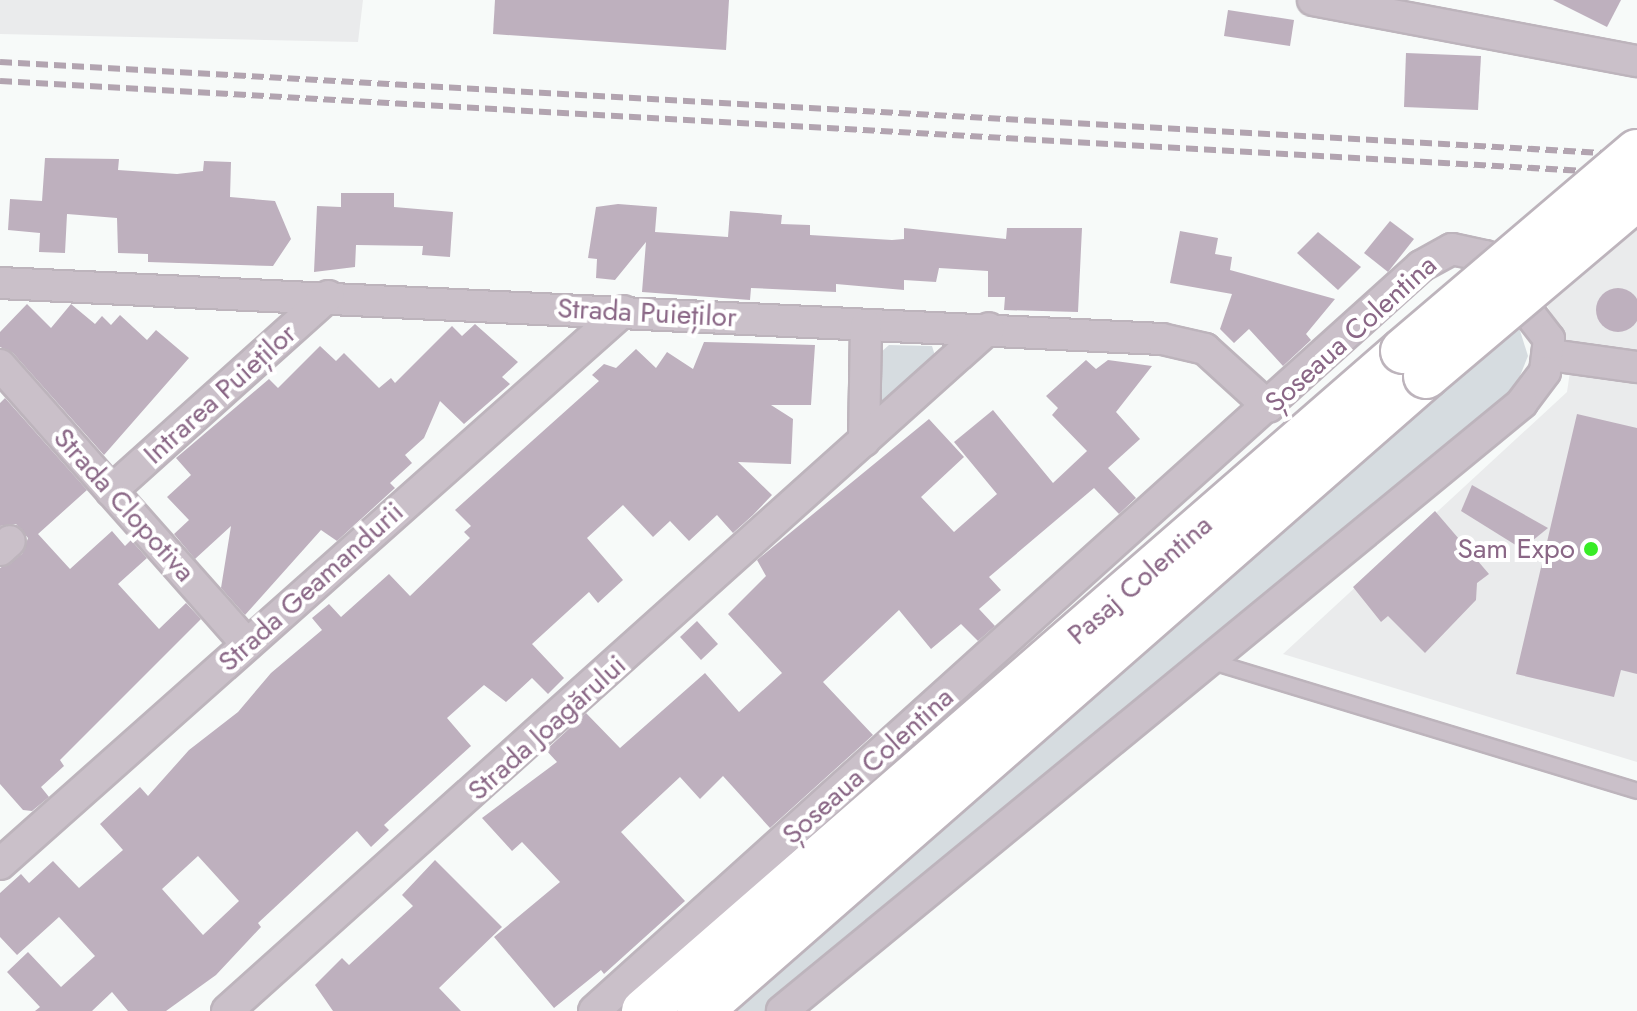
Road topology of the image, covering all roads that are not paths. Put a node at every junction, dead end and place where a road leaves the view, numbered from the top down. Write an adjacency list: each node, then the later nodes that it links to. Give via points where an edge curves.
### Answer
1 (1313, 0): 2 (street)
2 (1637, 61)
3 (1637, 152): 11 (highway, Pasaj Colentina, bridge)
4 (1637, 198): 11 (highway, Pasaj Colentina, bridge)
5 (0, 283): 6 (street, Strada Puieților)
6 (328, 296): 7 (street, Strada Puieților); 16 (street, Intrarea Puieților)
7 (623, 311): 8 (street, Strada Puieților); 17 (street, Strada Geamandurii)
8 (866, 325): 9 (street, Strada Puieților); 15 (street)
9 (989, 328): 14 (street, Strada Puieților, via 1184,342 1224,363); 15 (street, Strada Joagărului)
10 (1550, 355): 13 (street); 14 (street, Șoseaua Colentina, via 1543,326 1485,256 1452,249 1421,266); 18 (street, via 1545,372 1522,403 1455,453)
11 (1415, 363): 23 (highway, Pasaj Colentina); 24 (highway, Pasaj Colentina)
12 (0, 365): 16 (street, Strada Clopotiva)
13 (1637, 367)
14 (1269, 407): 22 (street, Șoseaua Colentina)
15 (864, 441): 21 (street, Strada Joagărului)
16 (111, 491): 17 (street, Strada Clopotiva)
17 (247, 644): 20 (street, Strada Geamandurii)
18 (1213, 662): 19 (lane); 25 (street)
19 (1637, 791)
20 (0, 864)
21 (227, 1011)
22 (594, 1011)
23 (644, 1011)
24 (700, 1011)
25 (782, 1011)

